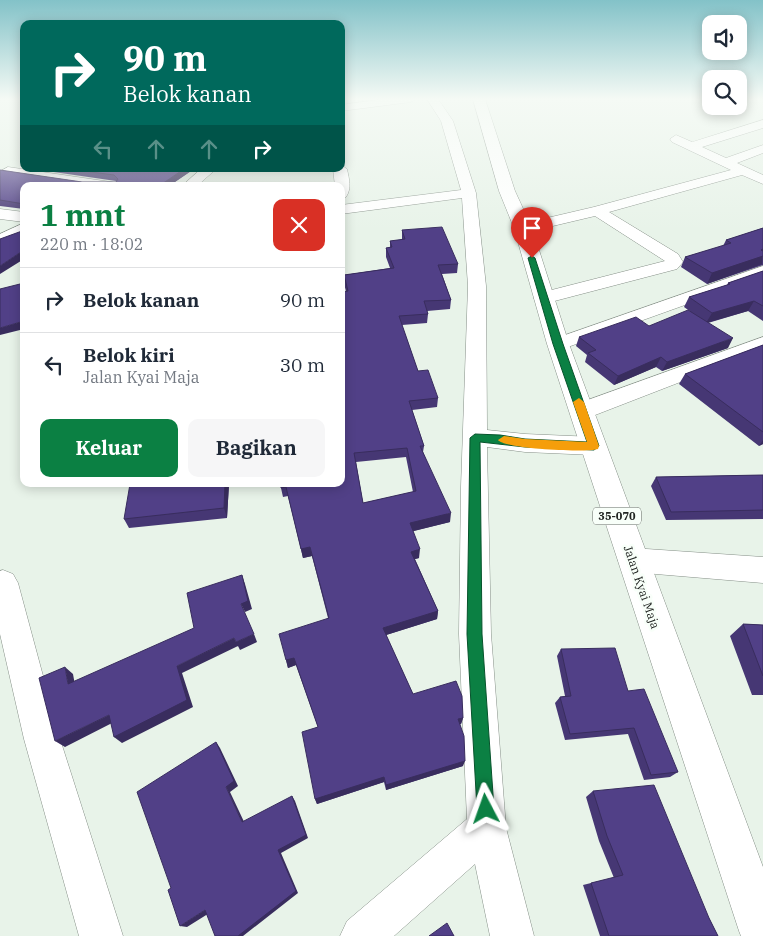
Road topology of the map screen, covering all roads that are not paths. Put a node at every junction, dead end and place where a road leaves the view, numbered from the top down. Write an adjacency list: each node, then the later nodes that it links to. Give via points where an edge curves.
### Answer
1 (454, 143): 15 (street)
2 (492, 143): 20 (main road, Jalan Kyai Maja / 35-070)
3 (684, 143): 5 (street)
4 (702, 143): 5 (street)
5 (691, 146): 7 (street)
6 (763, 149): 7 (street)
7 (726, 162): 9 (street)
8 (20, 166): 10 (street)
9 (743, 171): 12 (street); 17 (street)
10 (4, 172): 13 (street)
11 (205, 172): 14 (street)
12 (763, 180)
13 (81, 182)
14 (194, 182)
15 (469, 193): 16 (street); 28 (street)
16 (345, 209)
17 (597, 211): 20 (street); 24 (street, via 674,262)
18 (0, 214): 19 (street)
19 (20, 216)
20 (523, 228): 24 (main road, Jalan Kyai Maja / 35-070)
21 (20, 230): 22 (street)
22 (0, 241)
23 (763, 271): 26 (street)
24 (543, 298): 26 (main road, Jalan Kyai Maja / 35-070)
25 (763, 343): 27 (street)
26 (558, 344): 27 (main road, Jalan Kyai Maja / 35-070)
27 (582, 410): 29 (main road, Jalan Kyai Maja / 35-070)
28 (487, 439): 29 (street); 33 (street, via 474,634)
29 (594, 446): 30 (main road, Jalan Kyai Maja / 35-070)
30 (632, 560): 31 (street); 34 (main road, Jalan Kyai Maja / 35-070)
31 (763, 570)
32 (2, 583): 35 (street, via 42,739)
33 (487, 828): 36 (street); 37 (street)
34 (763, 930)
35 (101, 936)
36 (362, 936)
37 (512, 936)

